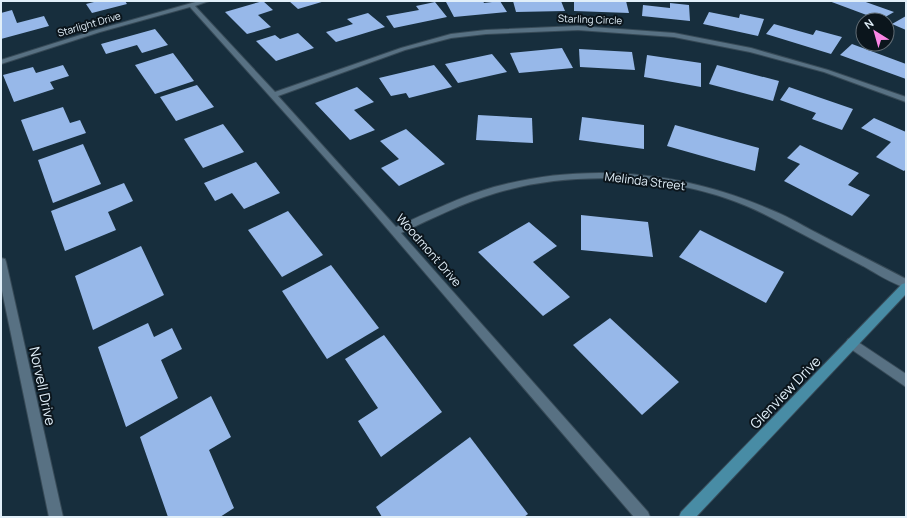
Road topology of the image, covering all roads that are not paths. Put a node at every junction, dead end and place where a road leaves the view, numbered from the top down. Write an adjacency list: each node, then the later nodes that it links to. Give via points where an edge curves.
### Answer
1 (206, 1): 2 (street, Starlight Drive)
2 (191, 5): 3 (street, Starlight Drive); 4 (street, Woodmont Drive)
3 (1, 62)
4 (274, 95): 5 (street, Starling Circle, via 403,48 451,36 578,28 674,35 751,50 826,71); 6 (street, Woodmont Drive)
5 (906, 100)
6 (396, 231): 8 (street, Melinda Street, via 457,203 496,190 546,180 619,175 675,183 718,193 759,209); 12 (street, Woodmont Drive)
7 (1, 262): 11 (street, Norvell Drive)
8 (906, 286): 9 (main road, Glenview Drive)
9 (852, 343): 10 (street); 13 (main road, Glenview Drive)
10 (906, 381)
11 (56, 517)
12 (644, 517)
13 (686, 517)

